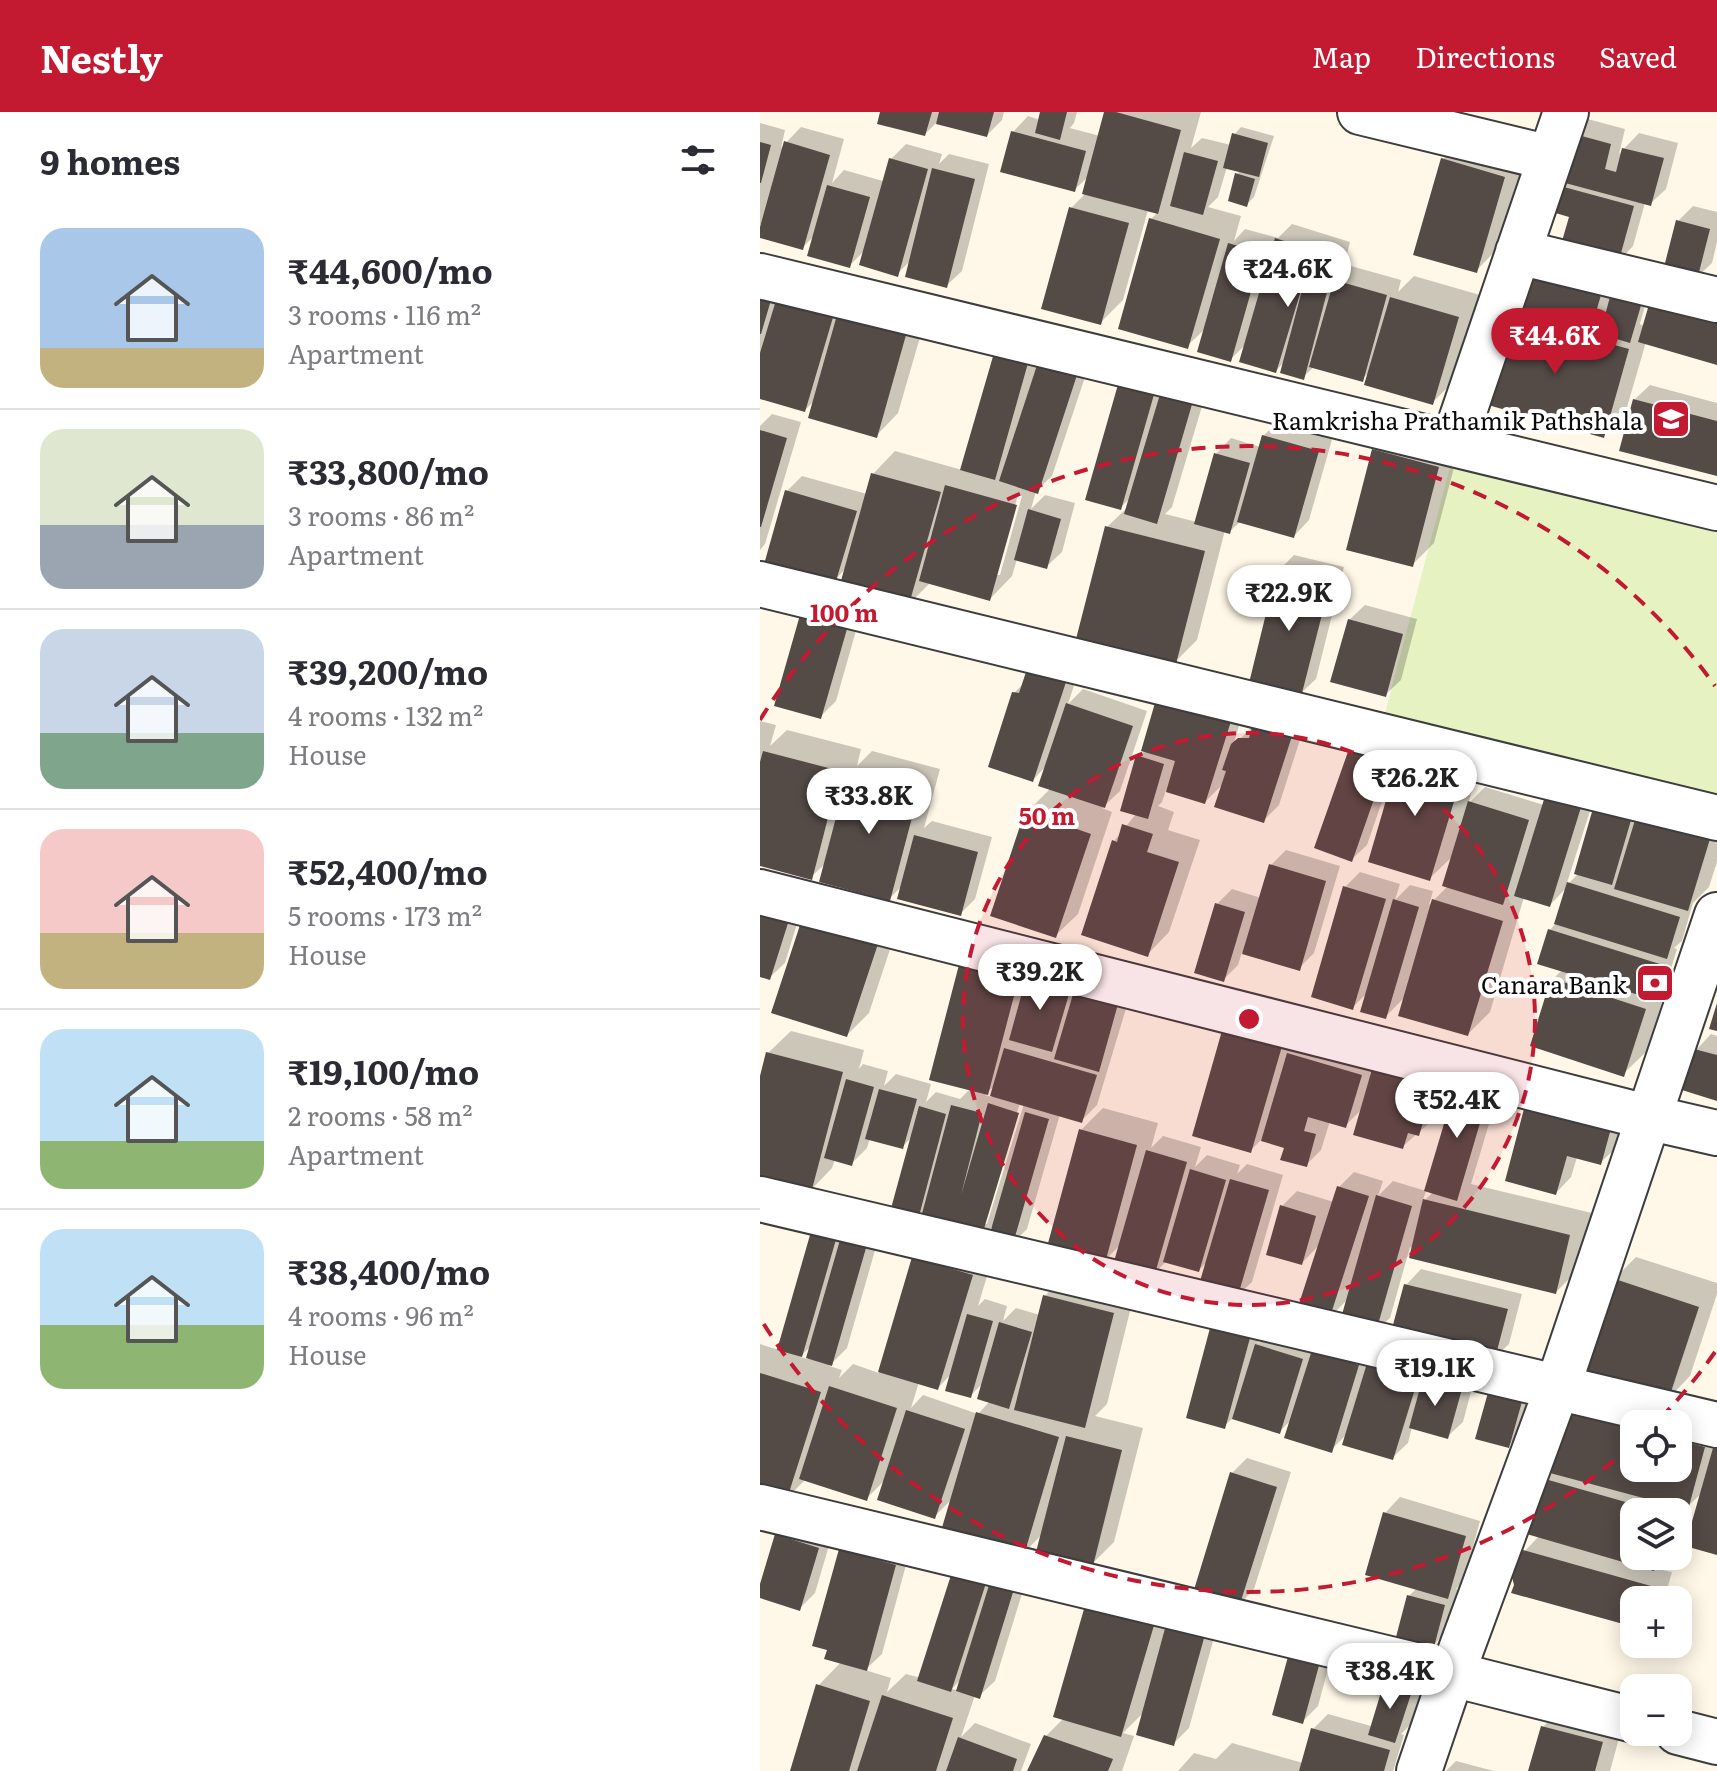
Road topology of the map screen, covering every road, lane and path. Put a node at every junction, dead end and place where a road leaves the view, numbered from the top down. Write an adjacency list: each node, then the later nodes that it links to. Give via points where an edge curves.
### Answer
1 (1360, 112): 3 (street)
2 (1566, 112): 3 (street)
3 (1550, 158): 4 (street)
4 (1518, 252): 6 (street); 7 (street)
5 (760, 276): 7 (street)
6 (1717, 300)
7 (1453, 444): 8 (street)
8 (1717, 508)
9 (760, 584): 10 (street)
10 (1717, 818)
11 (760, 892): 13 (street)
12 (1717, 915): 13 (street)
13 (1647, 1117): 14 (street); 16 (street)
14 (1717, 1133)
15 (760, 1199): 16 (street)
16 (1558, 1386): 17 (street); 19 (street)
17 (1717, 1425)
18 (760, 1507): 19 (street)
19 (1452, 1674): 20 (street); 23 (street)
20 (1620, 1716)
21 (1692, 1736): 22 (street)
22 (1717, 1742)
23 (1419, 1771)

